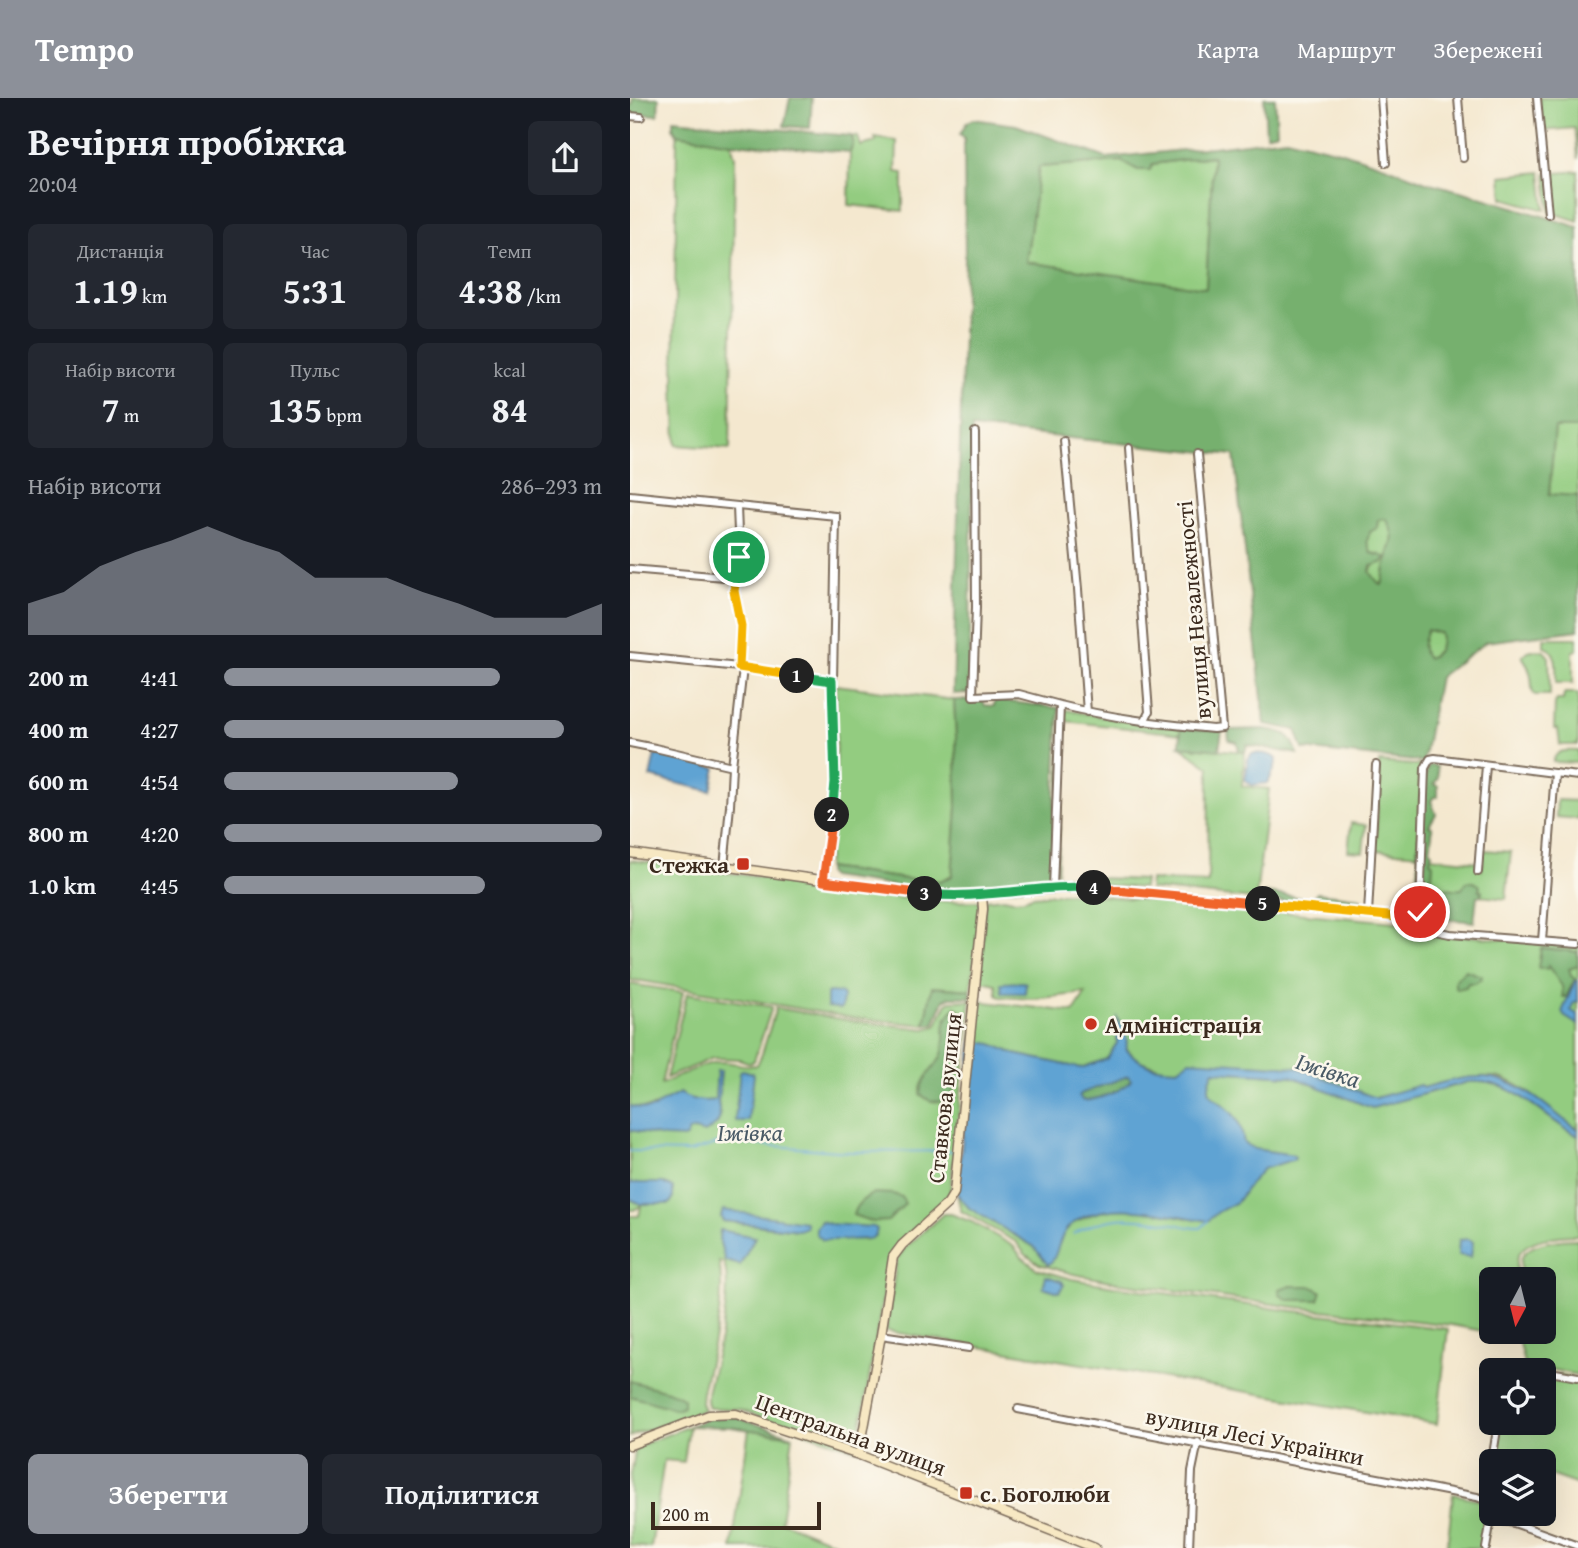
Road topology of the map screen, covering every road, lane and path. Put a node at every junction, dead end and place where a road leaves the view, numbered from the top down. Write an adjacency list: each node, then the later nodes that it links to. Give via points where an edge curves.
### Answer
1 (1381, 98): 7 (street)
2 (1458, 98): 6 (street)
3 (1537, 98): 8 (street)
4 (630, 116): 5 (street)
5 (641, 117)
6 (1463, 158)
7 (1386, 163)
8 (1548, 214)
9 (975, 432): 20 (street, вулиця Незалежності, via 973,695 1019,694)
10 (1064, 441): 21 (street)
11 (1129, 447): 22 (street, via 1149,712)
12 (1197, 454): 22 (street, вулиця Незалежності, via 1222,728)
13 (630, 495): 14 (street)
14 (737, 507): 16 (street); 19 (street, via 835,516)
15 (630, 569): 16 (street)
16 (736, 578): 18 (street)
17 (630, 656): 18 (street)
18 (741, 667): 19 (street); 26 (street)
19 (832, 681): 32 (street, via 835,782)
20 (1060, 705): 21 (street, вулиця Незалежності); 33 (street)
21 (1087, 712): 22 (street, вулиця Незалежності)
22 (1144, 722)
23 (630, 743): 26 (street)
24 (1376, 765): 36 (street)
25 (1486, 765): 27 (street); 31 (street); 35 (street, via 1435,758 1426,765)
26 (732, 766): 30 (street)
27 (1555, 773): 28 (street); 38 (street)
28 (1578, 776)
29 (630, 853): 30 (street)
30 (723, 867): 32 (street)
31 (1478, 872)
32 (823, 881): 34 (street, via 921,894)
33 (1053, 888): 34 (street); 36 (street)
34 (982, 895): 40 (street, Ставкова вулиця, via 954,1194 893,1257)
35 (1420, 912): 37 (street)
36 (1368, 914): 37 (street)
37 (1409, 918): 38 (street, via 1432,931)
38 (1542, 941): 39 (street)
39 (1578, 944)
40 (881, 1335): 41 (street); 47 (street, Ставкова вулиця)
41 (969, 1348)
42 (1556, 1373): 43 (street)
43 (1578, 1377)
44 (1018, 1409): 45 (street, вулиця Лесі Українки)
45 (1198, 1443): 48 (street, вулиця Лесі Українки); 53 (street, via 1192,1471)
46 (630, 1445): 47 (street, Центральна вулиця, via 709,1415 736,1414)
47 (860, 1451): 52 (street, Центральна вулиця)
48 (1479, 1498)
49 (1490, 1526): 54 (street)
50 (1522, 1526): 51 (street)
51 (1578, 1546)
52 (1096, 1548)
53 (1189, 1548)
54 (1486, 1548)

